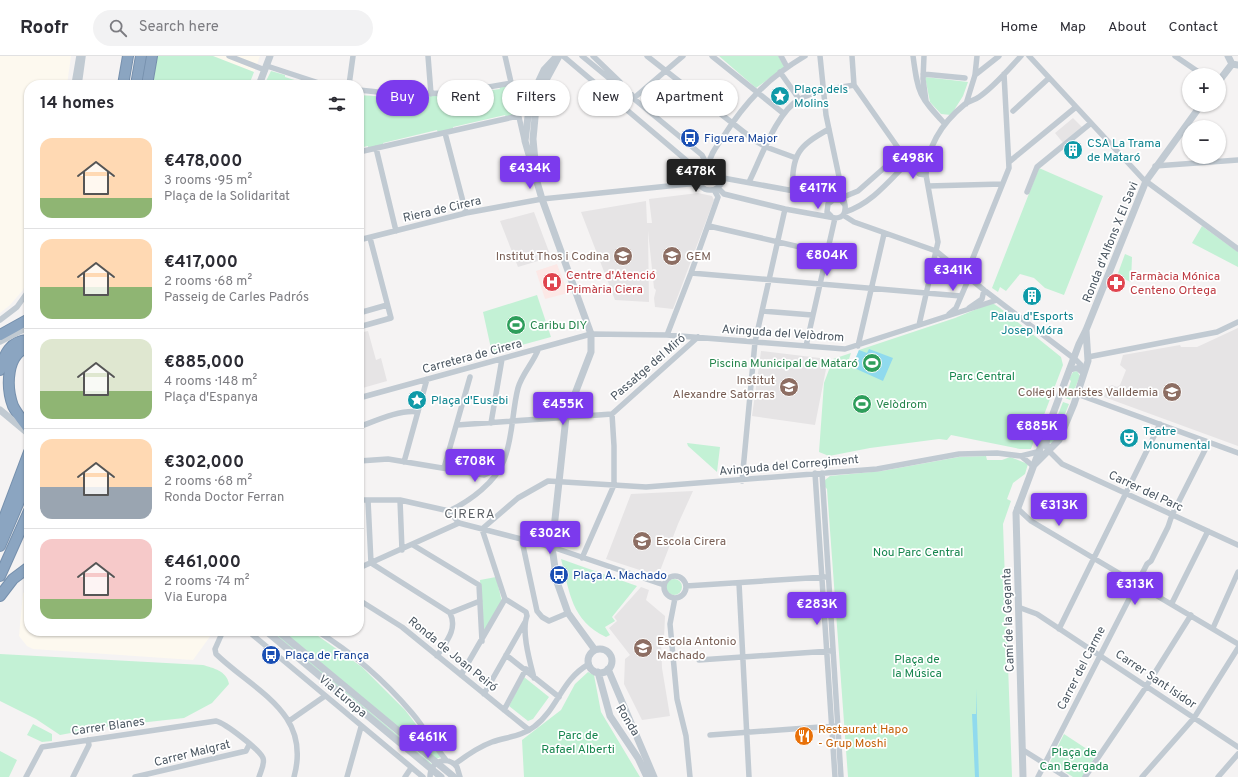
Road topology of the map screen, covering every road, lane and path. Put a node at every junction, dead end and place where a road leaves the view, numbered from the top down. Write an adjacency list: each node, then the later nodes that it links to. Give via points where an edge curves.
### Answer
1 (79, 56): 42 (street)
2 (83, 56): 43 (street)
3 (141, 56): 46 (highway)
4 (152, 56): 47 (highway)
5 (229, 56): 32 (street)
6 (270, 56): 32 (street)
7 (353, 56): 50 (street)
8 (428, 56): 57 (street)
9 (504, 56): 51 (street)
10 (558, 56): 72 (street, via 544,70 530,100); 86 (street, via 540,91 536,107 532,139)
11 (563, 56): 84 (street)
12 (582, 56): 58 (street)
13 (593, 56): 58 (street)
14 (647, 56): 34 (street)
15 (682, 56): 34 (street)
16 (712, 56): 56 (street)
17 (781, 56): 31 (street)
18 (805, 56): 31 (street)
19 (820, 56): 54 (street)
20 (852, 56): 53 (street)
21 (913, 56): 60 (street, via 917,88)
22 (924, 56): 36 (street)
23 (977, 56): 39 (street)
24 (999, 56): 39 (street)
25 (1021, 56): 37 (street)
26 (1029, 56): 41 (street)
27 (1175, 56): 33 (street)
28 (1228, 56): 30 (street)
29 (127, 58): 44 (highway); 45 (highway)
30 (1235, 64): 38 (street)
31 (787, 67): 35 (street)
32 (266, 68): 48 (street); 49 (street)
33 (1193, 68)
34 (665, 71): 58 (street); 67 (street)
35 (780, 72): 56 (street); 59 (street)
36 (923, 74): 40 (street); 60 (street)
37 (1004, 74): 61 (street, via 980,97); 79 (street)
38 (1226, 74)
39 (975, 75): 61 (street)
40 (965, 78)
41 (1049, 78): 62 (street); 63 (street)
42 (75, 80)
43 (80, 80)
44 (120, 80)
45 (124, 80)
46 (137, 80)
47 (148, 80)
48 (261, 80)
49 (308, 80)
50 (350, 80)
51 (510, 80)
52 (502, 85): 57 (street, via 454,93)
53 (854, 85): 54 (street); 76 (street)
54 (825, 90): 59 (street); 70 (street)
55 (364, 91): 57 (street)
56 (756, 92): 65 (street); 67 (street)
57 (431, 94)
58 (634, 98): 81 (street, via 702,155)
59 (799, 99): 65 (street)
60 (926, 104): 69 (street)
61 (966, 104): 69 (street)
62 (1076, 107): 68 (street); 79 (street)
63 (1013, 111)
64 (1195, 112): 83 (street, Ronda d'Alfons X El Savi)
65 (783, 113): 73 (street)
66 (518, 116): 71 (street); 72 (street)
67 (732, 123): 73 (street); 81 (street)
68 (1091, 123): 88 (street); 95 (street, via 1037,167)
69 (945, 124): 80 (street, via 934,140)
70 (829, 129): 77 (street, via 813,137 803,146); 96 (street)
71 (445, 133): 74 (street); 100 (street)
72 (525, 141): 86 (street)
73 (766, 147): 77 (street); 90 (street)
74 (376, 148): 75 (street); 104 (street)
75 (364, 151)
76 (901, 153): 82 (street); 96 (street, via 858,191)
77 (796, 158): 94 (street)
78 (1238, 160): 83 (street)
79 (1009, 162): 91 (street)
80 (927, 163): 82 (street, via 919,167); 85 (street)
81 (708, 164): 84 (street); 87 (street, via 718,166)
82 (910, 164): 85 (street, via 919,174); 101 (street, via 859,208)
83 (1156, 166): 88 (street, Ronda d'Alfons X El Savi)
84 (699, 171): 89 (street)
85 (926, 175): 92 (street)
86 (536, 177): 97 (street)
87 (723, 178): 90 (street); 93 (street)
88 (1146, 181): 109 (street); 134 (street, Ronda d'Alfons X El Savi)
89 (698, 182): 93 (street, via 707,190); 97 (street, Riera de Cirera)
90 (750, 182): 94 (street)
91 (1002, 184): 92 (street); 113 (street)
92 (928, 186): 110 (street, via 938,242)
93 (716, 189): 99 (street, via 724,194); 103 (street, via 718,197)
94 (792, 190): 98 (street)
95 (1027, 192)
96 (842, 198): 98 (street); 101 (street, via 845,205)
97 (542, 199): 100 (street, Riera de Cirera); 135 (street)
98 (830, 201): 102 (street, via 827,212)
99 (785, 209): 102 (street); 108 (street)
100 (466, 213): 104 (street, Riera de Cirera)
101 (844, 214): 102 (street); 105 (street, via 854,222)
102 (833, 217): 111 (street)
103 (709, 226): 108 (street); 112 (street)
104 (396, 231): 106 (street, Riera de Cirera)
105 (884, 234): 110 (street); 116 (street)
106 (370, 238): 107 (street, Riera de Cirera); 122 (street)
107 (364, 239)
108 (778, 242): 111 (street); 114 (street)
109 (1238, 249)
110 (936, 252): 113 (street); 118 (street)
111 (826, 253): 115 (street)
112 (691, 273): 114 (street); 137 (street)
113 (968, 276): 117 (street); 119 (street)
114 (769, 280): 115 (street); 125 (street)
115 (820, 285): 116 (street); 127 (street)
116 (871, 288): 118 (street); 143 (street)
117 (984, 290): 121 (street); 123 (street, Avinguda del Velòdrom, via 982,299)
118 (925, 293): 119 (street); 131 (street)
119 (961, 296): 126 (street, via 956,308)
120 (24, 297): 128 (street, via 17,307)
121 (997, 300): 123 (street, Avinguda del Velòdrom); 147 (street)
122 (387, 305): 124 (street); 132 (street, via 390,318)
123 (967, 310): 126 (street, Avinguda del Velòdrom)
124 (364, 311)
125 (762, 311): 127 (street); 141 (street)
126 (949, 314): 131 (street, Avinguda del Velòdrom)
127 (812, 315): 142 (street)
128 (0, 320)
129 (1238, 322): 146 (street, via 1217,332)
130 (24, 323): 136 (highway)
131 (919, 325): 143 (street, Avinguda del Velòdrom)
132 (364, 326)
133 (24, 330): 140 (street)
134 (1086, 330): 146 (street); 147 (street, Ronda d'Alfons X El Savi)
135 (591, 334): 137 (street, Avinguda del Velòdrom); 145 (street, Carretera de Cirera); 162 (street, via 591,352)
136 (0, 335)
137 (667, 335): 138 (street, Avinguda del Velòdrom)
138 (698, 338): 141 (street, Avinguda del Velòdrom); 160 (street, Passatge del Miró)
139 (24, 341): 149 (highway, via 17,343 4,355)
140 (0, 342)
141 (755, 342): 142 (street, Avinguda del Velòdrom); 185 (street)
142 (806, 346): 143 (street, Avinguda del Velòdrom, via 835,350)
143 (858, 346)
144 (24, 349): 163 (highway, via 14,358 9,382 14,406)
145 (538, 350): 148 (street, Carretera de Cirera); 164 (street, via 518,387)
146 (1088, 356): 155 (street)
147 (1074, 358): 150 (street, Ronda d'Alfons X El Savi); 151 (street, via 1081,365)
148 (502, 359): 154 (street, Carretera de Cirera); 165 (street)
149 (0, 370)
150 (1069, 370): 151 (street, via 1077,368); 153 (street, Ronda d'Alfons X El Savi)
151 (1083, 373): 155 (street)
152 (470, 377): 169 (street)
153 (1066, 377): 161 (street); 171 (street, via 1066,390)
154 (427, 379): 157 (street, Carretera de Cirera); 159 (street)
155 (1081, 383): 156 (street)
156 (1077, 394): 166 (street); 173 (street, via 1059,440)
157 (364, 397)
158 (2, 410): 167 (street); 170 (street)
159 (418, 412): 168 (street, via 382,418); 179 (street)
160 (612, 414): 162 (street); 187 (street, Passatge del Miró)
161 (1051, 416): 171 (street); 174 (street, Camí de la Geganta)
162 (566, 417): 164 (street); 186 (street)
163 (24, 421)
164 (512, 422): 165 (street); 177 (street)
165 (491, 423): 169 (street)
166 (1160, 424): 172 (street); 189 (street)
167 (24, 425)
168 (364, 425)
169 (457, 425): 182 (street)
170 (24, 430)
171 (1047, 438): 173 (street)
172 (1209, 442): 175 (street); 195 (street, Carrer del Carme)
173 (1049, 451): 181 (street); 189 (street, Carrer del Parc, via 1062,464)
174 (1037, 452): 176 (street, Avinguda del Corregiment); 181 (street, Camí de la Geganta)
175 (1238, 453)
176 (1021, 456): 181 (street); 184 (street, Avinguda del Corregiment, via 997,453 959,454 877,469)
177 (505, 459): 182 (street, via 484,475); 194 (street, via 500,470 484,487)
178 (364, 461): 179 (street, via 388,459)
179 (404, 462): 182 (street)
180 (24, 465): 198 (highway)
181 (1033, 466): 193 (street, Camí de la Geganta)
182 (444, 468)
183 (815, 473): 184 (street, Avinguda del Corregiment); 185 (street, Avinguda del Corregiment); 214 (street)
184 (822, 473): 214 (street)
185 (742, 480): 187 (street, Avinguda del Corregiment, via 646,487)
186 (558, 482): 187 (street, Avinguda del Corregiment); 199 (street, Avinguda del Corregiment, via 548,481 518,498); 205 (street)
187 (614, 485): 208 (street)
188 (24, 490): 204 (highway)
189 (1126, 494): 195 (street, Carrer del Parc); 207 (street)
190 (364, 500): 191 (street)
191 (368, 500): 192 (street); 209 (street)
192 (400, 500): 194 (street); 206 (street)
193 (1016, 508): 207 (street, via 1031,521); 225 (street, Camí de la Geganta)
194 (449, 511): 197 (street)
195 (1172, 515): 200 (street, Carrer del Parc); 216 (street, Carrer del Carme, via 1151,561 1146,564)
196 (24, 521): 213 (highway)
197 (459, 523): 199 (street); 203 (street)
198 (0, 529)
199 (482, 529): 201 (street); 221 (street)
200 (1208, 531): 202 (street, Carrer del Parc); 224 (street)
201 (522, 541): 205 (street); 227 (street, via 537,610 549,621)
202 (1238, 544)
203 (413, 545): 206 (street); 222 (street, via 480,585)
204 (0, 546)
205 (552, 547): 208 (street); 227 (street, via 557,582)
206 (402, 550): 209 (street)
207 (1094, 557): 216 (street); 231 (street)
208 (582, 558): 217 (street)
209 (371, 563): 210 (street); 226 (street)
210 (364, 566)
211 (24, 571): 219 (highway, via 13,579)
212 (1238, 572): 230 (street)
213 (0, 576)
214 (826, 577): 215 (street); 241 (street); 242 (street)
215 (739, 583): 218 (street); 246 (street)
216 (1136, 583): 224 (street); 244 (street, Carrer del Carme)
217 (664, 584): 218 (street, via 668,578 676,576 682,579); 220 (street, via 666,594)
218 (686, 586): 220 (street, via 684,593)
219 (0, 596)
220 (674, 598): 293 (street, via 670,624)
221 (505, 599): 229 (street, via 526,612); 237 (street)
222 (480, 601): 226 (street); 237 (street)
223 (364, 603): 245 (street, Ronda de Joan Peiró, via 402,627)
224 (1172, 603): 228 (street)
225 (1018, 607): 231 (street, Carrer Sant Isidor, via 1036,614); 271 (street, Camí de la Geganta)
226 (450, 613): 245 (street, via 454,621 452,631)
227 (568, 613): 240 (street)
228 (1191, 615): 230 (street); 255 (street)
229 (526, 619): 243 (street); 248 (street)
230 (1213, 628): 238 (street)
231 (1059, 629): 244 (street, Carrer Sant Isidor)
232 (220, 636): 261 (street, via 215,649 216,654 275,704)
233 (254, 636): 257 (street, Via Europa)
234 (272, 636): 278 (street, Via Europa)
235 (284, 636): 274 (street, Via Europa)
236 (324, 636): 273 (street, via 369,670 408,709)
237 (482, 642): 253 (street)
238 (1238, 644)
239 (1238, 648): 260 (street)
240 (595, 650): 249 (street, via 590,655); 250 (street, via 609,652 612,660)
241 (834, 651): 242 (street); 264 (street)
242 (828, 652): 246 (street); 263 (street)
243 (506, 655): 251 (street); 256 (street)
244 (1100, 655): 255 (street, Carrer Sant Isidor); 275 (street, Carrer del Carme)
245 (437, 656): 253 (street, Ronda de Joan Peiró)
246 (742, 657): 247 (street); 266 (street)
247 (699, 660)
248 (531, 664): 251 (street); 254 (street)
249 (589, 664): 252 (street); 258 (street, via 572,676)
250 (608, 669): 252 (street); 292 (street)
251 (524, 671): 254 (street); 259 (street)
252 (598, 672): 291 (street, Ronda, via 610,716 635,753)
253 (461, 675): 256 (street, Ronda de Joan Peiró)
254 (534, 678): 258 (street)
255 (1146, 686): 260 (street, Carrer Sant Isidor); 300 (street)
256 (484, 694): 259 (street, Ronda de Joan Peiró)
257 (325, 696): 261 (street); 262 (street, Via Europa)
258 (559, 697): 265 (street, via 543,720)
259 (504, 710): 265 (street, Ronda de Joan Peiró)
260 (1194, 718): 270 (street, Carrer Sant Isidor); 301 (street)
261 (289, 721): 283 (street, via 297,746)
262 (362, 726): 277 (street, Via Europa); 284 (street)
263 (832, 726): 264 (street); 266 (street); 295 (street)
264 (838, 726): 296 (street)
265 (529, 730): 276 (street, via 481,747)
266 (746, 731): 267 (street); 294 (street)
267 (710, 735)
268 (88, 740): 269 (street, Carrer Blanes, via 221,722); 279 (street, via 89,745); 280 (street, Carrer Blanes, via 42,747)
269 (250, 745): 281 (street, Carrer Malgrat, via 246,751); 282 (street, via 261,755 263,763)
270 (1238, 748)
271 (1023, 750): 275 (street); 297 (street, Camí de la Geganta)
272 (1238, 754): 302 (street)
273 (446, 760): 274 (street); 276 (street)
274 (436, 763): 278 (street); 289 (street, Via Europa)
275 (1046, 763): 298 (street, Carrer del Carme); 299 (street)
276 (455, 764): 290 (street)
277 (411, 768): 285 (street); 286 (street, Via Europa)
278 (431, 769): 287 (street); 288 (street, Via Europa)
279 (73, 776)
280 (26, 777)
281 (135, 777)
282 (259, 777)
283 (294, 777)
284 (347, 777)
285 (405, 777)
286 (424, 777)
287 (430, 777)
288 (441, 777)
289 (454, 777)
290 (460, 777)
291 (647, 777)
292 (654, 777)
293 (690, 777)
294 (749, 777)
295 (835, 777)
296 (841, 777)
297 (1023, 777)
298 (1038, 777)
299 (1066, 777)
300 (1085, 777)
301 (1142, 777)
302 (1218, 777)

